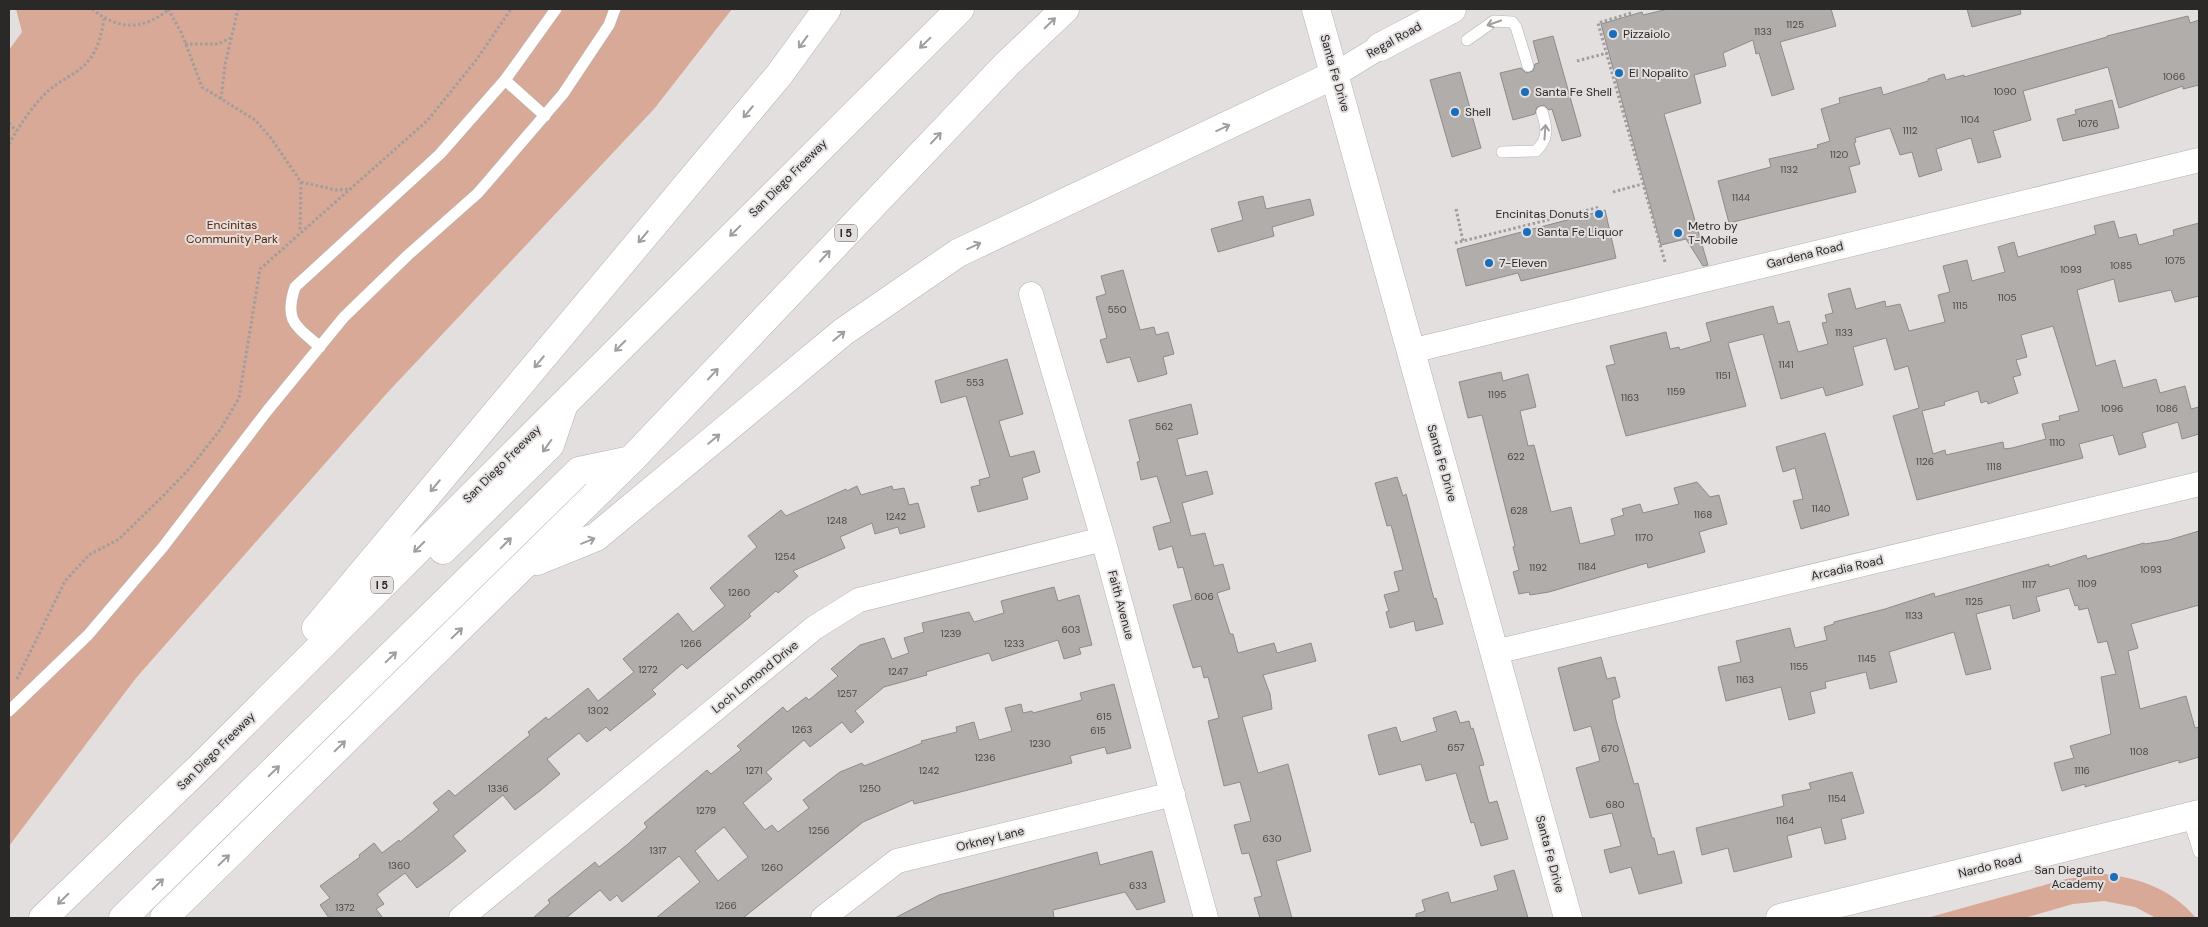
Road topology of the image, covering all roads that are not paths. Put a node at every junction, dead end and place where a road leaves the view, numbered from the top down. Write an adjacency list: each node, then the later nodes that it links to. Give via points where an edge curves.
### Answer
1 (556, 9): 12 (lane)
2 (615, 9): 14 (lane, via 609,25)
3 (827, 9): 27 (main road, one-way to 27, via 779,75)
4 (960, 9): 20 (main road, San Diego Freeway / I 5, one-way to 20)
5 (1065, 9): 21 (main road, I 5, one-way to 5, via 1006,65)
6 (1316, 9): 11 (main road, Santa Fe Drive)
7 (1452, 9): 9 (main road, Regal Road)
8 (1467, 40): 10 (lane, one-way to 8, via 1512,22 1494,21)
9 (1380, 47): 11 (street, Regal Road)
10 (1528, 66)
11 (1336, 74): 19 (main road, Santa Fe Drive); 24 (main road, one-way to 11, via 596,537 843,332 958,253)
12 (505, 80): 14 (lane); 18 (lane, via 440,154 295,287 290,305 291,318)
13 (1542, 112): 15 (lane, one-way to 13, via 1536,151 1544,143 1547,130)
14 (545, 116): 18 (lane, via 478,193 344,317)
15 (1502, 152)
16 (2199, 160): 19 (street, Gardena Road)
17 (1031, 294): 23 (street, Faith Avenue)
18 (320, 347): 26 (lane, via 163,547 88,635)
19 (1410, 351): 25 (main road, Santa Fe Drive)
20 (565, 401): 27 (main road, San Diego Freeway / I 5, one-way to 27); 32 (main road, one-way to 32, via 550,445)
21 (631, 460): 24 (main road, I 5); 33 (main road, one-way to 21, via 579,471)
22 (2199, 484): 25 (street, Arcadia Road)
23 (1103, 539): 28 (street, Faith Avenue); 35 (street, Loch Lomond Drive, via 859,600 814,628)
24 (526, 565): 34 (main road, I 5, one-way to 24)
25 (1495, 652): 38 (main road, Santa Fe Drive)
26 (9, 711)
27 (198, 768): 31 (main road, San Diego Freeway / I 5, one-way to 31)
28 (1173, 794): 36 (street, Orkney Lane, via 897,861); 37 (street, Faith Avenue)
29 (2194, 816): 30 (lane); 39 (main road, Nardo Road)
30 (2199, 852)
31 (43, 918)
32 (68, 918)
33 (123, 918)
34 (164, 918)
35 (461, 918)
36 (823, 918)
37 (1206, 918)
38 (1568, 918)
39 (1780, 918)

